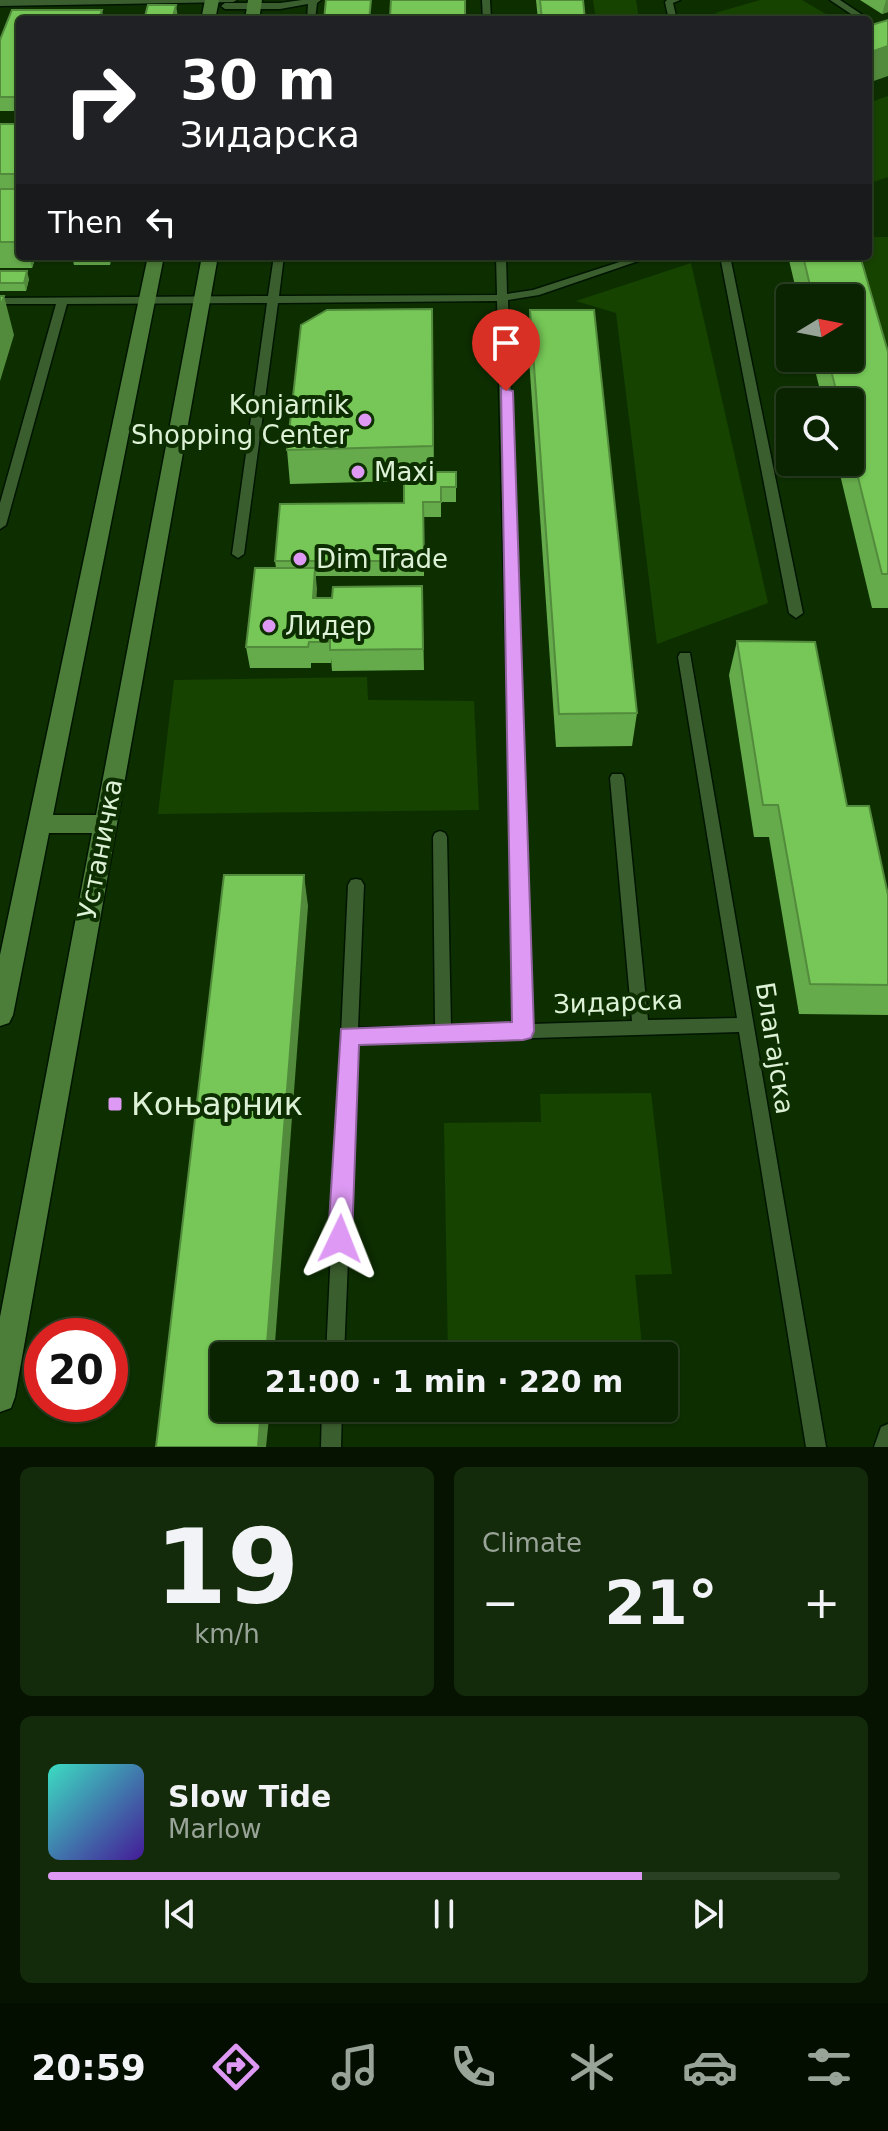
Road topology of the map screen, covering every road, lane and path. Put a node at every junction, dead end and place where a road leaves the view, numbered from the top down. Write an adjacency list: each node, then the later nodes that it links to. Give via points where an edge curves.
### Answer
1 (233, 0): 9 (lane)
2 (281, 0): 7 (lane)
3 (315, 0): 7 (lane)
4 (676, 0): 11 (lane, via 669,2)
5 (834, 0): 12 (lane)
6 (97, 1): 8 (lane); 9 (lane)
7 (298, 2): 10 (lane)
8 (0, 3)
9 (211, 7): 10 (lane)
10 (253, 9)
11 (672, 16)
12 (860, 16)
13 (872, 23): 14 (lane)
14 (879, 28)
15 (155, 260): 25 (main road)
16 (209, 260): 26 (main road, Устаничка)
17 (278, 260): 22 (lane)
18 (501, 260): 21 (lane)
19 (636, 260): 21 (lane)
20 (726, 260): 29 (lane)
21 (503, 298): 22 (lane); 40 (lane)
22 (273, 299): 26 (lane); 28 (lane)
23 (0, 301): 24 (lane)
24 (62, 301): 25 (lane); 27 (lane)
25 (147, 301): 26 (lane); 32 (main road)
26 (203, 301): 33 (main road, Устаничка)
27 (0, 525)
28 (238, 554)
29 (796, 613)
30 (685, 657): 38 (lane, Благајска)
31 (617, 778): 39 (lane)
32 (37, 824): 33 (main road); 36 (main road)
33 (104, 824): 44 (main road, Устаничка)
34 (440, 837): 41 (lane)
35 (356, 885): 42 (lane)
36 (4, 979): 37 (main road)
37 (0, 1015)
38 (744, 1025): 39 (lane, Зидарска); 48 (lane, Благајска)
39 (641, 1028): 40 (lane, Зидарска)
40 (523, 1031): 41 (lane, Зидарска)
41 (443, 1033): 42 (lane, Зидарска)
42 (349, 1036): 43 (lane)
43 (336, 1342)
44 (0, 1397)
45 (332, 1422): 47 (lane)
46 (888, 1434): 49 (lane)
47 (331, 1447)
48 (816, 1447)
49 (884, 1447)

